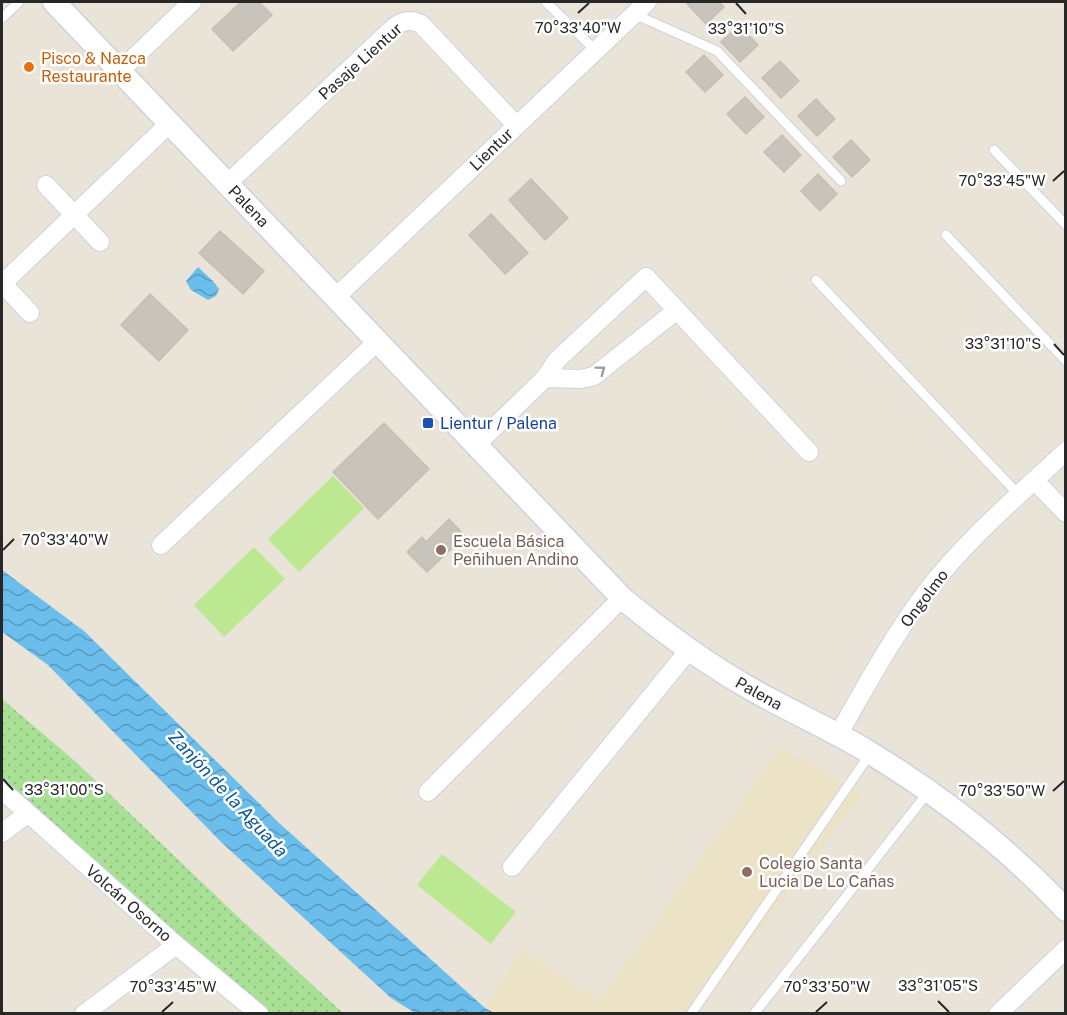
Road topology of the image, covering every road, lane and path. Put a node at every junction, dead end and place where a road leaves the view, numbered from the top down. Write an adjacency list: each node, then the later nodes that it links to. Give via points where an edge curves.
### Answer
1 (19, 2): 6 (lane)
2 (54, 2): 8 (street, Palena)
3 (192, 2): 8 (street)
4 (546, 2): 7 (lane)
5 (641, 8): 7 (street, Lientur); 12 (lane, via 717,51)
6 (2, 18)
7 (595, 50): 10 (street, Lientur)
8 (120, 70): 9 (street, Palena)
9 (170, 123): 13 (street, Palena); 15 (street)
10 (516, 125): 13 (street, Pasaje Lientur, via 421,24 404,21); 21 (street, Lientur)
11 (994, 150): 16 (lane)
12 (841, 181)
13 (228, 183): 21 (street, Palena)
14 (46, 185): 15 (street)
15 (74, 215): 18 (street); 20 (street)
16 (1065, 225)
17 (946, 235): 25 (lane)
18 (100, 242)
19 (816, 280): 31 (lane)
20 (2, 284): 23 (street)
21 (336, 297): 24 (street, Palena)
22 (677, 310): 26 (street, one-way to 22, via 594,376); 26 (street, via 646,277 557,360); 29 (street)
23 (30, 313)
24 (378, 341): 27 (street, Palena); 33 (street)
25 (1065, 361)
26 (545, 378): 27 (street)
27 (476, 445): 34 (street, Palena)
28 (1065, 451): 30 (street, Ongolmo)
29 (809, 452)
30 (1035, 481): 31 (street, Ongolmo); 32 (street)
31 (1019, 495): 36 (street, Ongolmo, via 928,590)
32 (1065, 513)
33 (161, 545)
34 (622, 598): 35 (street, Palena); 40 (street)
35 (689, 650): 36 (street, Palena, via 751,689); 43 (street)
36 (838, 735): 37 (street, Palena)
37 (870, 753): 39 (street, Palena); 49 (lane)
38 (2, 790): 41 (street, Volcán Osorno)
39 (929, 791): 44 (street, Palena, via 1000,847); 50 (lane)
40 (428, 792)
41 (27, 814): 42 (street); 45 (street, Volcán Osorno)
42 (2, 833)
43 (512, 867)
44 (1065, 910)
45 (176, 945): 47 (street); 48 (street, Volcán Osorno)
46 (1065, 949): 51 (street)
47 (84, 1014)
48 (259, 1014)
49 (691, 1014)
50 (754, 1014)
51 (998, 1014)

